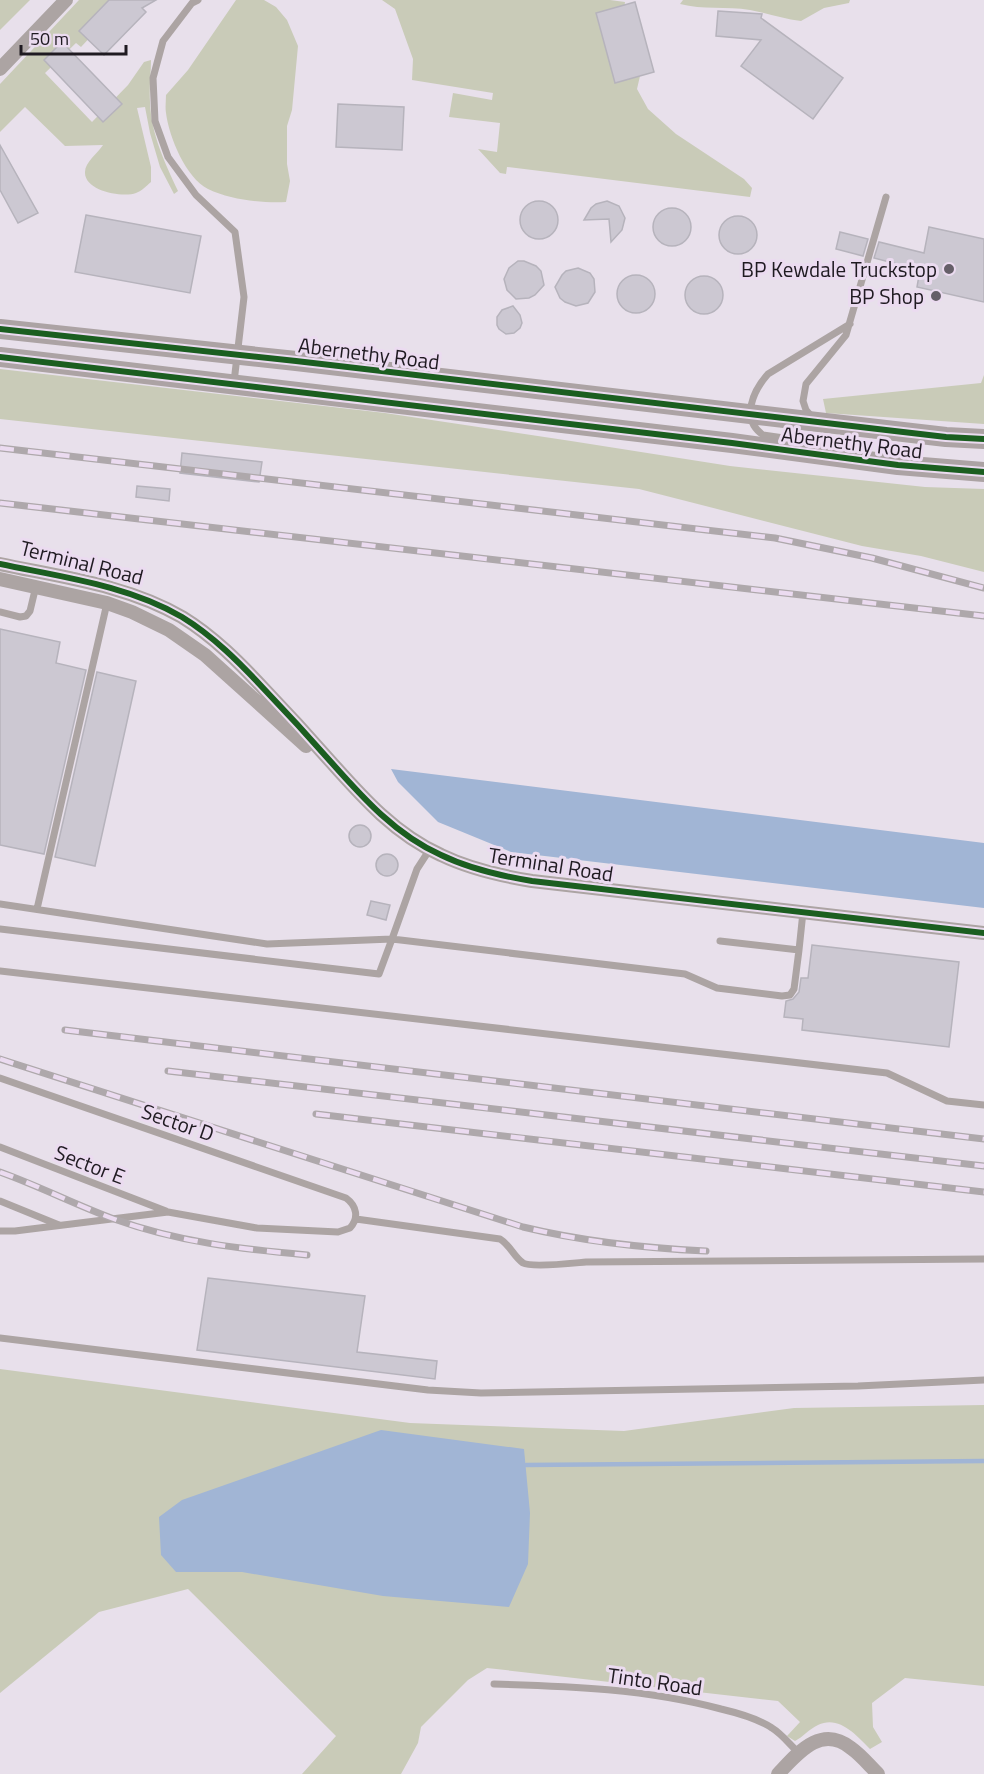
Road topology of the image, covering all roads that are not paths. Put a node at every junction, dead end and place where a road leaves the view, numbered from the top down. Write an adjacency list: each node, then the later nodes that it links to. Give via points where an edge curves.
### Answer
1 (66, 0): 3 (street)
2 (198, 0): 7 (lane, via 163,41 153,78 155,121 168,157 196,195 235,232 244,297)
3 (0, 69)
4 (886, 197): 5 (lane)
5 (850, 324): 10 (lane, via 768,374 753,398); 11 (lane, via 804,392 803,402 809,416)
6 (0, 329): 7 (main road, Abernethy Road)
7 (238, 354): 9 (lane); 10 (main road, Abernethy Road)
8 (0, 357): 9 (main road, Abernethy Road)
9 (234, 384): 13 (main road, Abernethy Road)
10 (750, 414): 11 (main road, Abernethy Road); 13 (lane, via 756,431 763,435 846,447)
11 (826, 423): 12 (main road, Abernethy Road)
12 (981, 439)
13 (897, 465): 14 (main road, Abernethy Road)
14 (984, 472)
15 (0, 564): 20 (street, Terminal Road, via 126,592 182,617 239,662)
16 (0, 579): 17 (street)
17 (36, 586): 18 (street); 19 (lane, via 26,616)
18 (107, 603): 20 (street, via 150,620 197,648); 23 (lane)
19 (0, 612)
20 (365, 800): 21 (street, Terminal Road, via 386,820)
21 (430, 849): 24 (street, Terminal Road, via 463,865 532,881); 27 (lane, via 417,869)
22 (0, 904): 23 (lane)
23 (37, 909): 27 (lane, via 267,944)
24 (803, 912): 26 (street, Terminal Road); 29 (lane)
25 (0, 929): 27 (lane, via 379,974)
26 (984, 933)
27 (392, 939): 29 (lane, via 685,974 717,988 782,996 794,989)
28 (720, 941): 29 (lane)
29 (799, 950)
30 (0, 971): 32 (lane, via 887,1073 947,1101)
31 (0, 1078): 36 (lane, Sector D, via 346,1198 354,1207)
32 (984, 1105)
33 (0, 1147): 35 (lane, Sector E)
34 (0, 1201): 37 (lane)
35 (168, 1212): 36 (lane, via 258,1228 338,1232 350,1228); 37 (lane)
36 (356, 1219): 39 (lane, via 500,1239 524,1263 533,1266 586,1262)
37 (59, 1225): 38 (lane)
38 (0, 1231)
39 (984, 1259)
40 (0, 1338): 41 (lane, via 482,1394)
41 (984, 1380)
42 (494, 1684): 43 (lane, Tinto Road, via 566,1686 702,1703 772,1728)
43 (799, 1753): 44 (street); 45 (street, via 813,1742 827,1738 839,1741 851,1747)
44 (778, 1774)
45 (878, 1774)

